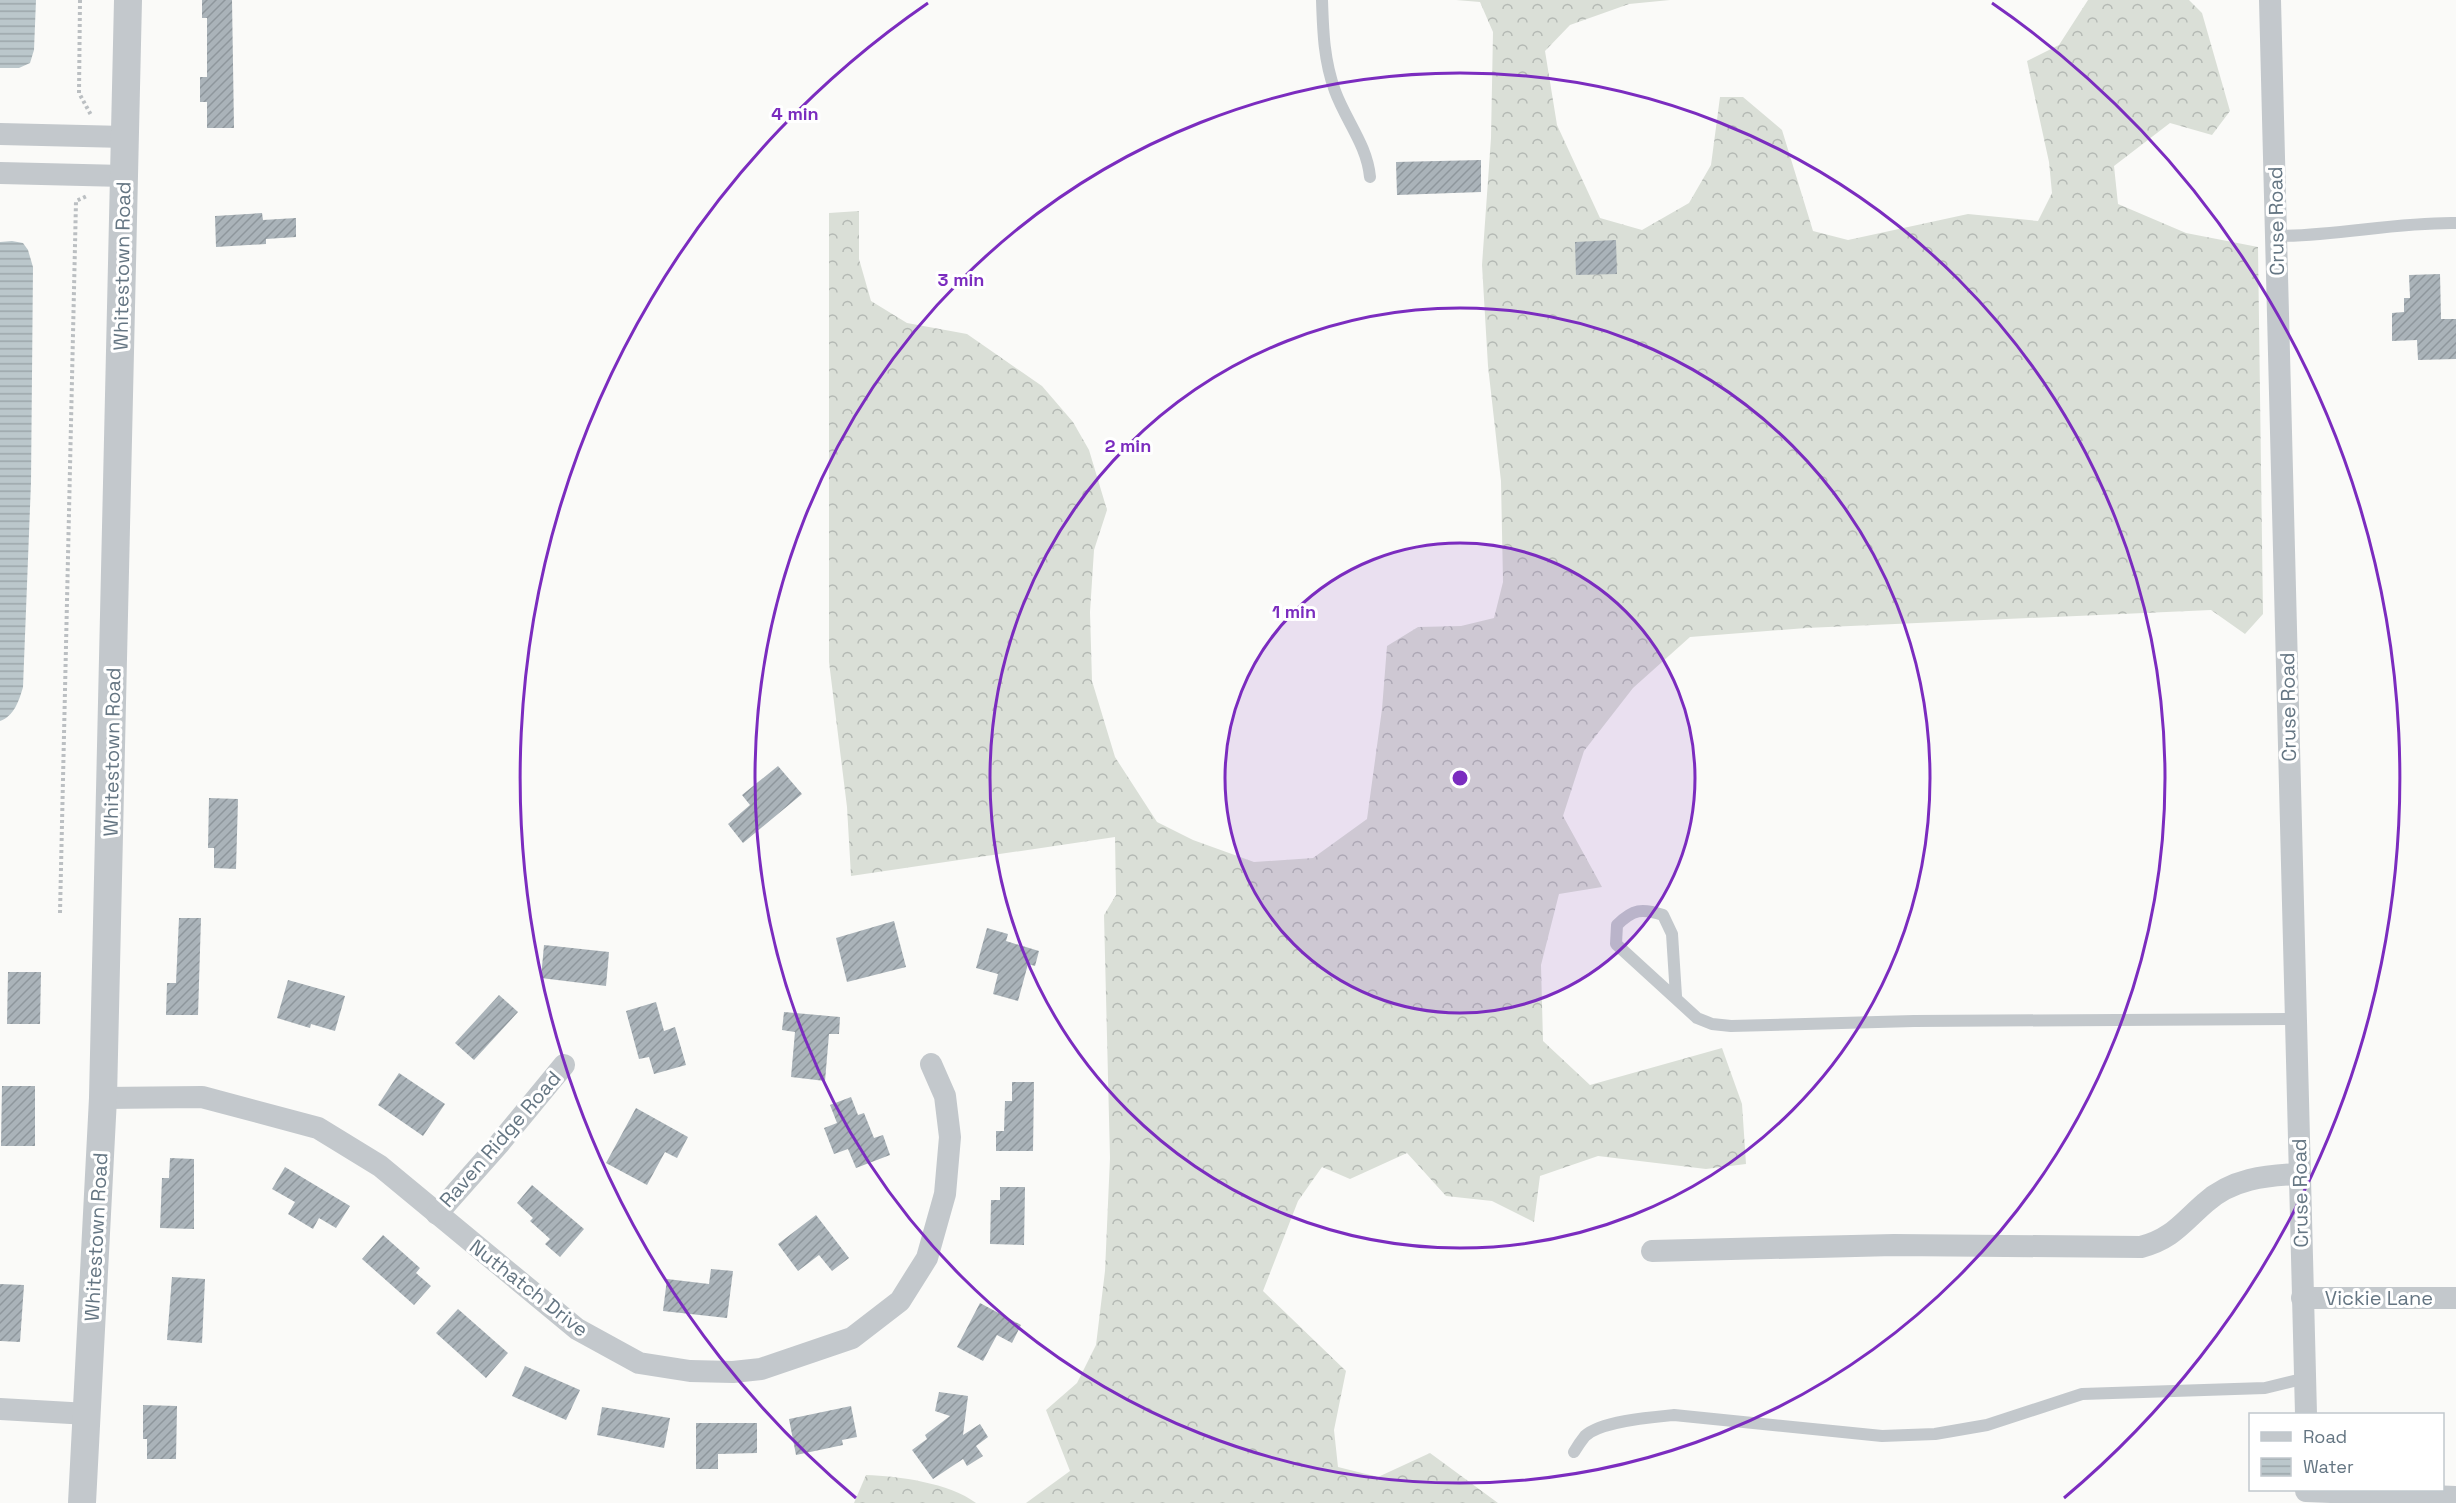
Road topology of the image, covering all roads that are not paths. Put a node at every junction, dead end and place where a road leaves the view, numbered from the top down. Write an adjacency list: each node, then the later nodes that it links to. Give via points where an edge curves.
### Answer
1 (128, 0): 5 (street, Whitestown Road)
2 (1322, 0): 8 (lane, via 1325,61 1335,94 1368,160)
3 (2270, 0): 10 (street, Cruse Road)
4 (0, 134): 5 (street)
5 (125, 137): 7 (street, Whitestown Road)
6 (0, 174): 7 (street)
7 (124, 176): 15 (street, Whitestown Road)
8 (1370, 177)
9 (2456, 224): 10 (lane)
10 (2276, 236): 12 (street, Cruse Road)
11 (1676, 996): 11 (lane, via 1616,944 1617,925 1630,912 1645,909 1663,915 1672,934); 12 (lane, via 1698,1018 1731,1026)
12 (2296, 1018): 16 (street, Cruse Road)
13 (931, 1064): 17 (street, Nuthatch Drive, via 945,1096 950,1137 945,1194 927,1258 900,1301 852,1338 761,1370 690,1371 639,1363 577,1329)
14 (564, 1065): 17 (street, Raven Ridge Road)
15 (103, 1098): 17 (street, Nuthatch Drive, via 202,1097 318,1128 380,1166); 24 (street, Whitestown Road)
16 (2300, 1174): 18 (street, via 2252,1178 2230,1187 2206,1202 2160,1242 2141,1247 1894,1245); 19 (street, Cruse Road)
17 (436, 1214)
18 (1652, 1251)
19 (2302, 1298): 20 (street, Vickie Lane); 21 (street, Cruse Road)
20 (2456, 1298)
21 (2306, 1378): 23 (street, Cruse Road); 25 (lane, via 2265,1388 2082,1394 1987,1425 1935,1434 1882,1436 1674,1415 1647,1417 1586,1435)
22 (0, 1409): 24 (street)
23 (2306, 1413)
24 (88, 1414): 28 (street, Whitestown Road)
25 (1574, 1452)
26 (2307, 1494): 27 (street)
27 (2456, 1497)
28 (82, 1503)

